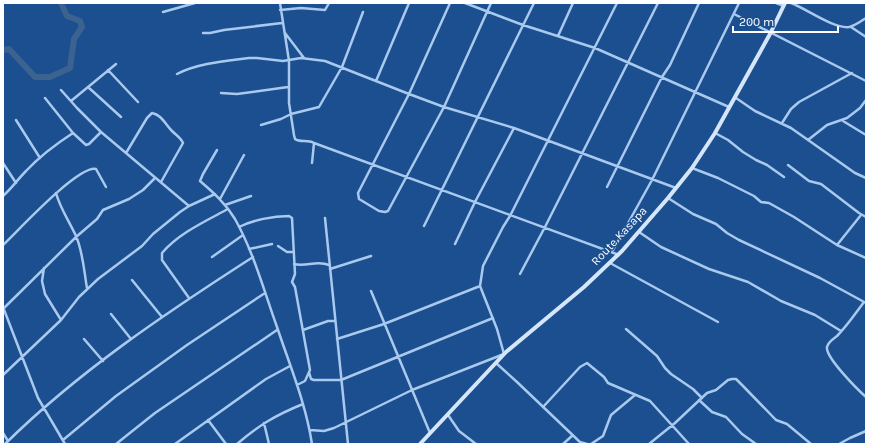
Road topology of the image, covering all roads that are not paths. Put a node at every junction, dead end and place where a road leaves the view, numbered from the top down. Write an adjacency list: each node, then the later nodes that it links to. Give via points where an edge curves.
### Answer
1 (195, 3): 18 (street)
2 (280, 3): 17 (street)
3 (329, 3): 17 (street, via 325,10)
4 (409, 3): 41 (street)
5 (450, 3): 48 (street)
6 (465, 3): 20 (street)
7 (491, 3): 20 (street)
8 (534, 3): 24 (street)
9 (573, 3): 29 (street)
10 (617, 3): 31 (street)
11 (658, 3): 34 (street)
12 (699, 3): 40 (street)
13 (739, 3): 21 (street)
14 (776, 3): 16 (street)
15 (791, 3): 25 (street, via 833,25)
16 (784, 5): 28 (main road, Route Kasapa)
17 (280, 10): 23 (street)
18 (163, 12)
19 (364, 12): 36 (street)
20 (488, 12): 24 (street); 54 (street)
21 (734, 14): 28 (street); 46 (street)
22 (866, 18): 25 (street)
23 (282, 23): 26 (street); 27 (street)
24 (523, 25): 29 (street); 58 (street)
25 (851, 27): 30 (street)
26 (284, 32): 32 (street); 33 (street)
27 (203, 33)
28 (770, 34): 38 (street); 50 (main road, Route Kasapa)
29 (558, 36): 31 (street)
30 (866, 37)
31 (595, 48): 34 (street); 69 (street)
32 (304, 58): 33 (street); 36 (street)
33 (288, 61): 39 (street, via 249,58 184,70); 43 (street)
34 (629, 62): 40 (street); 73 (street)
35 (116, 64): 37 (street)
36 (342, 67): 41 (street); 56 (street, via 320,107)
37 (108, 70): 44 (street); 53 (street)
38 (852, 73): 42 (street); 61 (street, via 799,102)
39 (177, 74)
40 (662, 77): 46 (street); 80 (street)
41 (376, 81): 48 (street)
42 (866, 81)
43 (288, 86): 47 (street, via 242,94); 56 (street)
44 (88, 87): 52 (street); 57 (street)
45 (61, 90): 52 (street)
46 (696, 92): 55 (street); 86 (street)
47 (221, 93)
48 (409, 94): 54 (street); 78 (street)
49 (45, 98): 65 (street)
50 (736, 98): 55 (main road, Route Kasapa); 61 (street, via 755,111)
51 (866, 100): 60 (street, via 860,108)
52 (71, 101): 64 (street)
53 (138, 102)
54 (444, 107): 58 (street); 82 (street)
55 (729, 107): 66 (main road, Route Kasapa)
56 (291, 114): 62 (street); 70 (street, via 295,139)
57 (120, 117)
58 (478, 117): 63 (street); 92 (street)
59 (16, 120): 75 (street)
60 (842, 120): 67 (street); 68 (street, via 827,125)
61 (782, 123): 68 (street)
62 (261, 124)
63 (514, 128): 69 (street); 99 (street)
64 (101, 132): 65 (street, via 86,145); 72 (street)
65 (73, 133): 75 (street)
66 (715, 133): 81 (main road, Route Kasapa); 83 (street)
67 (866, 135)
68 (808, 140): 85 (street)
69 (548, 141): 73 (street); 104 (street)
70 (314, 143): 77 (street); 78 (street)
71 (218, 150): 94 (street, via 200,180)
72 (126, 153): 84 (street); 87 (street, via 147,118 152,113 160,117 182,143)
73 (582, 153): 80 (street); 109 (street)
74 (244, 155): 98 (street)
75 (40, 158): 88 (street)
76 (3, 163): 88 (street)
77 (312, 163)
78 (373, 164): 82 (street); 82 (street, via 358,196 364,203 379,211 388,211)
79 (788, 165): 103 (street, via 809,181 821,184)
80 (617, 167): 86 (street); 90 (street)
81 (692, 168): 91 (main road, Route Kasapa); 116 (street, via 718,178 785,212)
82 (406, 176): 92 (street)
83 (784, 177)
84 (156, 178): 87 (street); 112 (street, via 130,199 103,210 97,219)
85 (866, 178)
86 (652, 180): 91 (street); 120 (street)
87 (161, 182): 101 (street)
88 (16, 183): 95 (street)
89 (106, 187): 93 (street, via 93,168)
90 (607, 187)
91 (676, 188): 97 (main road, Route Kasapa)
92 (442, 190): 99 (street); 107 (street)
93 (56, 193): 112 (street, via 58,203); 115 (street)
94 (215, 194): 98 (street); 101 (street)
95 (3, 196)
96 (251, 196): 100 (street)
97 (668, 198): 110 (main road, Route Kasapa); 138 (street, via 693,214 716,224 739,240 820,278)
98 (220, 199): 100 (street)
99 (475, 202): 104 (street); 114 (street)
100 (225, 205): 102 (street)
101 (189, 206): 134 (street)
102 (228, 209): 108 (street); 137 (street, via 176,240 162,253 162,260)
103 (861, 214): 105 (street); 116 (street)
104 (510, 216): 109 (street); 133 (street, via 484,266)
105 (866, 217)
106 (324, 218): 128 (street)
107 (424, 226)
108 (239, 227): 111 (street); 119 (street, via 289,216 292,218)
109 (545, 227): 120 (street); 131 (street)
110 (639, 232): 121 (main road, Route Kasapa); 151 (street, via 661,247 709,269 748,282 781,301 815,315)
111 (243, 235): 118 (street); 123 (street)
112 (76, 237): 129 (street); 134 (street)
113 (272, 244): 118 (street)
114 (455, 244)
115 (3, 245)
116 (837, 245): 125 (street)
117 (278, 246): 119 (street, via 287,252)
118 (249, 249): 124 (street)
119 (294, 252): 127 (street)
120 (612, 252): 121 (street)
121 (618, 255): 126 (main road, Route Kasapa)
122 (371, 256): 130 (street)
123 (212, 257)
124 (253, 257): 136 (street); 137 (street)
125 (866, 258)
126 (610, 263): 146 (street); 155 (main road, Route Kasapa)
127 (294, 264): 128 (street); 150 (street, via 295,275 292,282)
128 (329, 265): 130 (street)
129 (44, 268): 139 (street); 144 (street, via 42,281 45,294)
130 (330, 269): 145 (street)
131 (520, 274)
132 (132, 280): 142 (street)
133 (480, 286): 143 (street); 147 (street)
134 (87, 288): 144 (street)
135 (371, 291): 147 (street)
136 (265, 293): 149 (street); 183 (street, via 116,396)
137 (189, 298): 142 (street)
138 (865, 303): 151 (street)
139 (3, 307): 140 (street)
140 (4, 314): 156 (street)
141 (111, 314): 153 (street)
142 (162, 317): 153 (street)
143 (492, 318): 155 (street); 157 (street)
144 (61, 320): 156 (street)
145 (335, 321): 150 (street); 154 (street)
146 (718, 322)
147 (384, 324): 154 (street); 157 (street)
148 (626, 328): 168 (street, via 657,356 671,374)
149 (277, 330): 160 (street); 189 (street, via 155,413)
150 (303, 330): 161 (street)
151 (841, 331): 167 (street, via 828,344 827,353 857,390)
152 (84, 339): 158 (street)
153 (131, 339): 158 (street)
154 (337, 339): 163 (street)
155 (504, 354): 159 (main road, Route Kasapa); 165 (street)
156 (22, 357): 162 (street); 172 (street)
157 (398, 357): 163 (street); 165 (street)
158 (103, 361): 172 (street)
159 (496, 363): 171 (street); 173 (main road, Route Kasapa)
160 (290, 366): 164 (street); 174 (street, via 266,379)
161 (309, 372): 163 (street, via 314,380); 164 (street, via 304,382)
162 (3, 375)
163 (341, 380): 175 (street)
164 (297, 385): 170 (street)
165 (412, 390): 175 (street); 181 (street)
166 (635, 394): 171 (street, via 608,383 587,363 580,367); 177 (street, via 650,400); 200 (street, via 611,415 603,436)
167 (866, 397)
168 (702, 398): 169 (street); 204 (street, via 720,388 728,380 736,379 776,420 787,424)
169 (699, 400): 177 (street); 203 (street, via 712,412 726,417)
170 (303, 404): 176 (street, via 284,411); 178 (street)
171 (543, 407): 182 (street)
172 (44, 408): 183 (street); 184 (street)
173 (448, 415): 181 (main road, Route Kasapa); 197 (street, via 459,431)
174 (208, 420): 190 (street); 191 (street)
175 (346, 422): 178 (street, via 329,430); 195 (street)
176 (264, 423): 192 (street); 193 (street)
177 (673, 425): 201 (street); 202 (street)
178 (310, 430): 194 (street)
179 (866, 431): 185 (street)
180 (3, 433): 184 (street)
181 (430, 433): 196 (main road, Route Kasapa)
182 (572, 435): 186 (street); 198 (street)
183 (63, 440): 188 (street)
184 (8, 441): 187 (street)
185 (844, 442): 205 (street)
186 (580, 443): 199 (street)
187 (5, 444)
188 (65, 444)
189 (116, 444)
190 (175, 444)
191 (226, 444)
192 (237, 444)
193 (269, 444)
194 (312, 444)
195 (348, 444)
196 (420, 444)
197 (476, 444)
198 (563, 444)
199 (587, 444)
200 (591, 444)
201 (649, 444)
202 (689, 444)
203 (756, 444)
204 (810, 444)
205 (839, 444)

